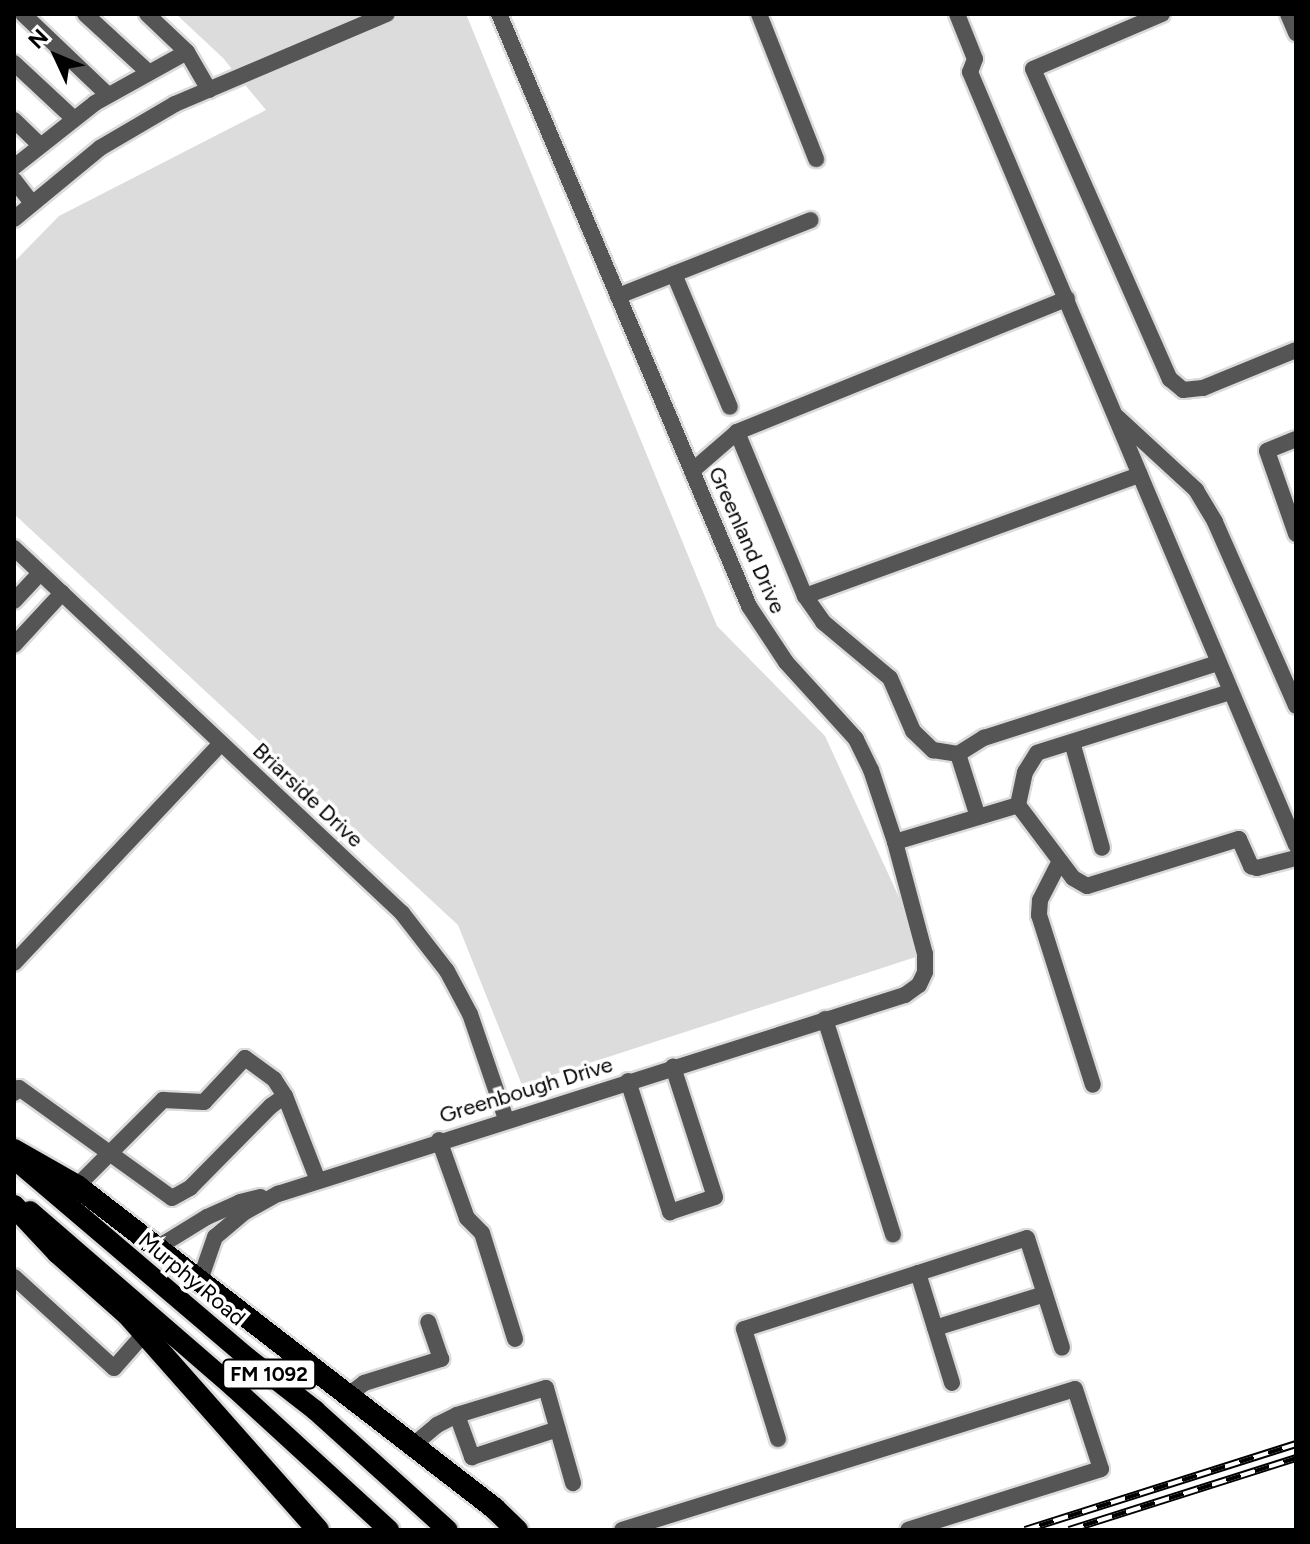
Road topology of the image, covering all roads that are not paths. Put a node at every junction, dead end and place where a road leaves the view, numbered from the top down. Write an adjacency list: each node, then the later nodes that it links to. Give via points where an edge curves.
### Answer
1 (23, 14): 15 (street)
2 (85, 14): 13 (street)
3 (147, 14): 11 (street)
4 (387, 14): 14 (street)
5 (499, 14): 26 (street, Greenland Drive)
6 (759, 14): 19 (street)
7 (957, 14): 27 (street, via 975,59 970,72)
8 (1162, 14): 28 (street, via 1033,69 1170,379 1183,390 1203,388)
9 (1288, 14): 10 (street)
10 (1296, 33)
11 (187, 52): 13 (street); 14 (street)
12 (14, 63): 16 (street)
13 (148, 72): 15 (street)
14 (209, 90): 22 (street, via 100,148)
15 (108, 95): 16 (street)
16 (74, 119): 18 (street)
17 (14, 120): 18 (street)
18 (40, 145): 20 (street)
19 (816, 159)
20 (14, 167)
21 (14, 180): 22 (street)
22 (31, 202): 23 (street)
23 (14, 219)
24 (811, 220): 25 (street)
25 (674, 274): 26 (street); 29 (street)
26 (618, 296): 33 (street, Greenland Drive)
27 (1067, 299): 30 (street); 31 (street)
28 (1296, 350)
29 (730, 407)
30 (1116, 416): 34 (street); 44 (street, via 1196,490)
31 (737, 432): 33 (street); 39 (street)
32 (1296, 439): 35 (street, via 1267,451)
33 (692, 471): 50 (street, Greenland Drive, via 769,641 856,739)
34 (1140, 475): 39 (street); 42 (street)
35 (1296, 534)
36 (14, 548): 37 (street, Briarside Drive)
37 (40, 573): 38 (street, Briarside Drive); 40 (street)
38 (62, 593): 41 (street); 46 (street, Briarside Drive)
39 (805, 596): 47 (street, via 823,622 890,678 913,731 933,750)
40 (14, 601)
41 (14, 645)
42 (1218, 663): 43 (street); 47 (street, via 984,738)
43 (1230, 692): 45 (street); 51 (street)
44 (1296, 706)
45 (1072, 742): 48 (street, via 1037,753 1025,772); 52 (street)
46 (221, 743): 55 (street); 63 (street, Briarside Drive, via 402,913 447,971 470,1014)
47 (958, 754): 49 (street)
48 (1018, 805): 49 (street); 54 (street)
49 (978, 817): 50 (street)
50 (895, 842): 56 (street, Greenland Drive, via 925,954 925,972 919,985 905,995)
51 (1296, 845)
52 (1102, 848)
53 (1296, 858): 54 (street, via 1257,868 1251,866 1239,839 1087,886)
54 (1060, 861): 60 (street, via 1040,900 1039,915)
55 (14, 963)
56 (825, 1019): 57 (street, Greenland Drive); 73 (street)
57 (788, 1031): 58 (street, Greenbough Drive)
58 (673, 1067): 59 (street, Greenbough Drive); 59 (street, via 715,1197 670,1212)
59 (628, 1081): 63 (street, Greenbough Drive)
60 (1093, 1085)
61 (14, 1093): 66 (street, via 19,1088)
62 (285, 1096): 66 (street, via 190,1188 172,1198); 66 (street, via 274,1079 245,1058 204,1102 163,1100); 68 (street)
63 (506, 1119): 64 (street, Greenbough Drive)
64 (439, 1140): 68 (street, Greenbough Drive); 82 (street, via 467,1218 482,1233)
65 (14, 1150): 69 (highway)
66 (111, 1153): 69 (street)
67 (14, 1159): 93 (main road, Murphy Road / FM 1092, via 326,1419)
68 (317, 1178): 70 (street, Greenbough Drive)
69 (77, 1186): 74 (highway)
70 (278, 1194): 74 (street, Greenbough Drive, via 240,1202); 77 (street, Greenbough Drive, via 215,1237)
71 (14, 1198): 92 (main road)
72 (14, 1206): 81 (highway)
73 (893, 1235)
74 (155, 1249): 77 (highway)
75 (918, 1273): 78 (street, via 1027,1238); 80 (street); 88 (street, via 744,1329)
76 (14, 1277): 81 (street, via 114,1368)
77 (199, 1283): 85 (highway)
78 (1045, 1294): 80 (street); 83 (street)
79 (428, 1322): 85 (street, via 441,1359 364,1383)
80 (935, 1328): 84 (street)
81 (144, 1334): 91 (highway)
82 (515, 1339)
83 (1062, 1348)
84 (952, 1383)
85 (347, 1396): 89 (highway)
86 (457, 1415): 87 (street, via 472,1457); 87 (street, via 546,1388); 89 (street)
87 (558, 1429): 90 (street)
88 (778, 1439)
89 (412, 1446): 94 (highway)
90 (573, 1483)
91 (318, 1530)
92 (389, 1530)
93 (448, 1530)
94 (517, 1530)
95 (622, 1530): 96 (street, via 1075,1389 1101,1469)
96 (908, 1530)

